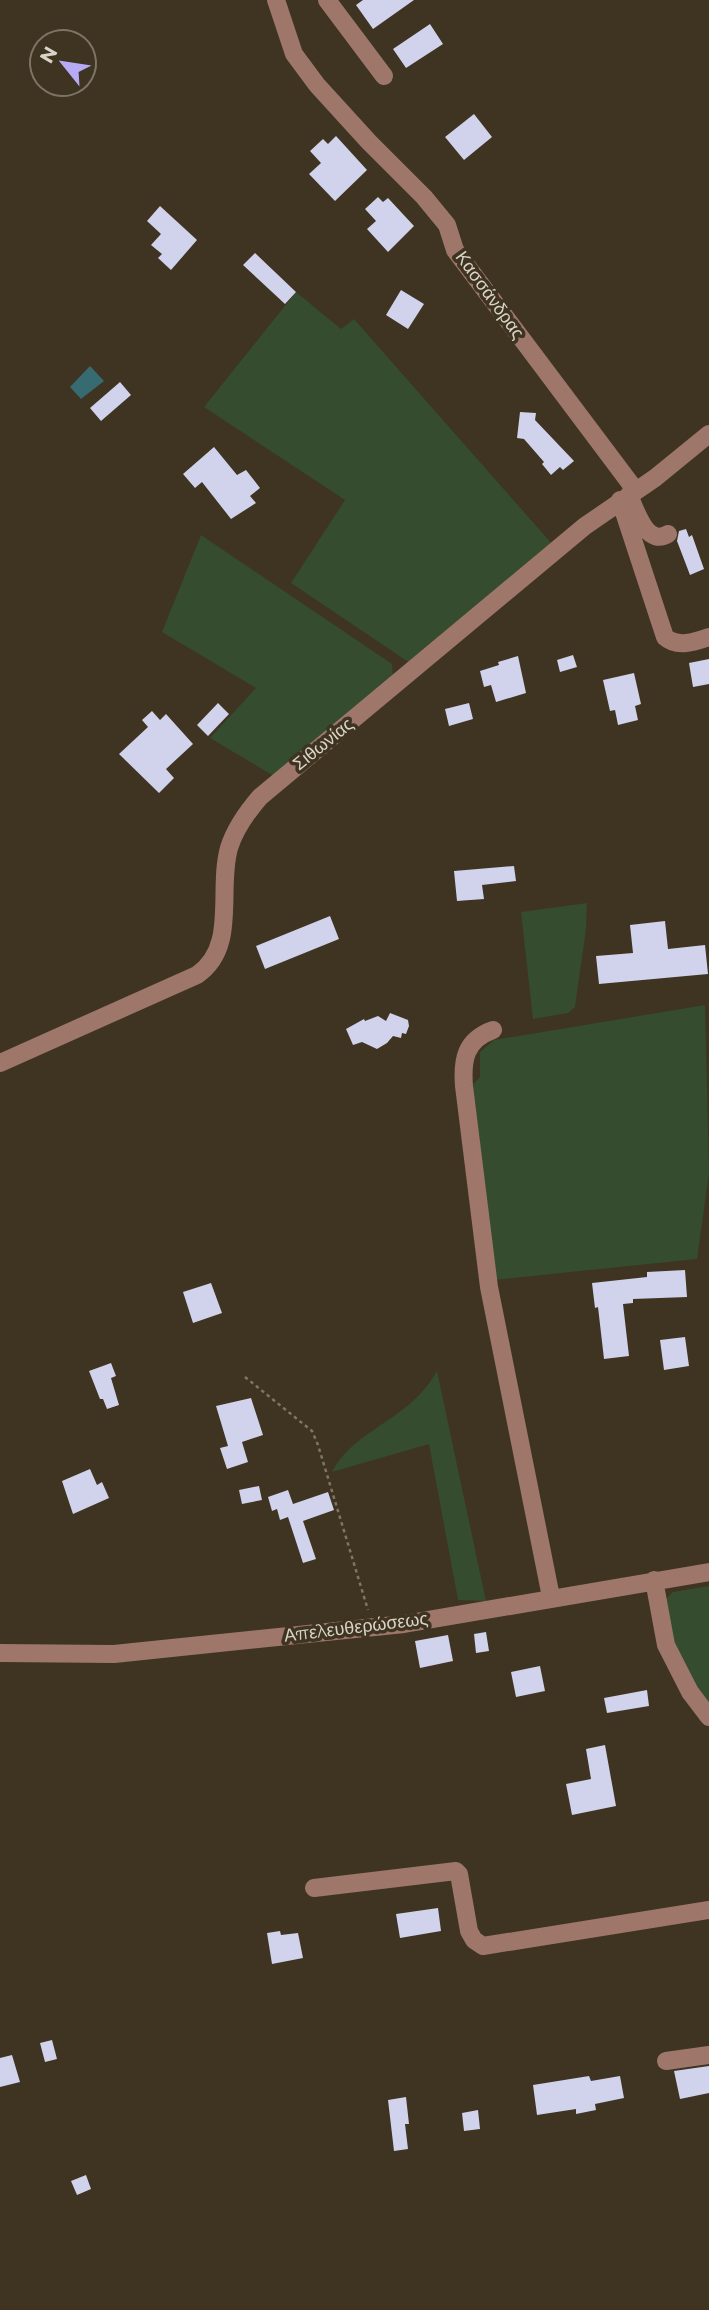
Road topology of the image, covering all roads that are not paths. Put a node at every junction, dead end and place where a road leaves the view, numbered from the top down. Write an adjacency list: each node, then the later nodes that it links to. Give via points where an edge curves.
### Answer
1 (276, 0): 5 (street, Κασσάνδρας, via 294,54 447,225 455,250)
2 (327, 0): 3 (street)
3 (384, 76)
4 (709, 435): 5 (street, Σιθωνίας)
5 (628, 495): 6 (street, via 648,533 657,537); 7 (street, via 665,636 683,643); 9 (street, Σιθωνίας, via 260,797 229,848 221,941 208,967)
6 (668, 534)
7 (709, 637)
8 (493, 1030): 12 (street, via 480,1035 468,1048 464,1086 489,1287)
9 (0, 1063)
10 (709, 1572): 11 (street, Απελευθερώσεως)
11 (654, 1580): 12 (street, Απελευθερώσεως); 14 (street, via 666,1645)
12 (551, 1597): 13 (street, Απελευθερώσεως, via 404,1624 114,1654)
13 (0, 1653)
14 (709, 1717)
15 (314, 1888): 16 (street, via 456,1871 475,1947)
16 (709, 1910)
17 (709, 2055): 18 (street)
18 (666, 2061)

